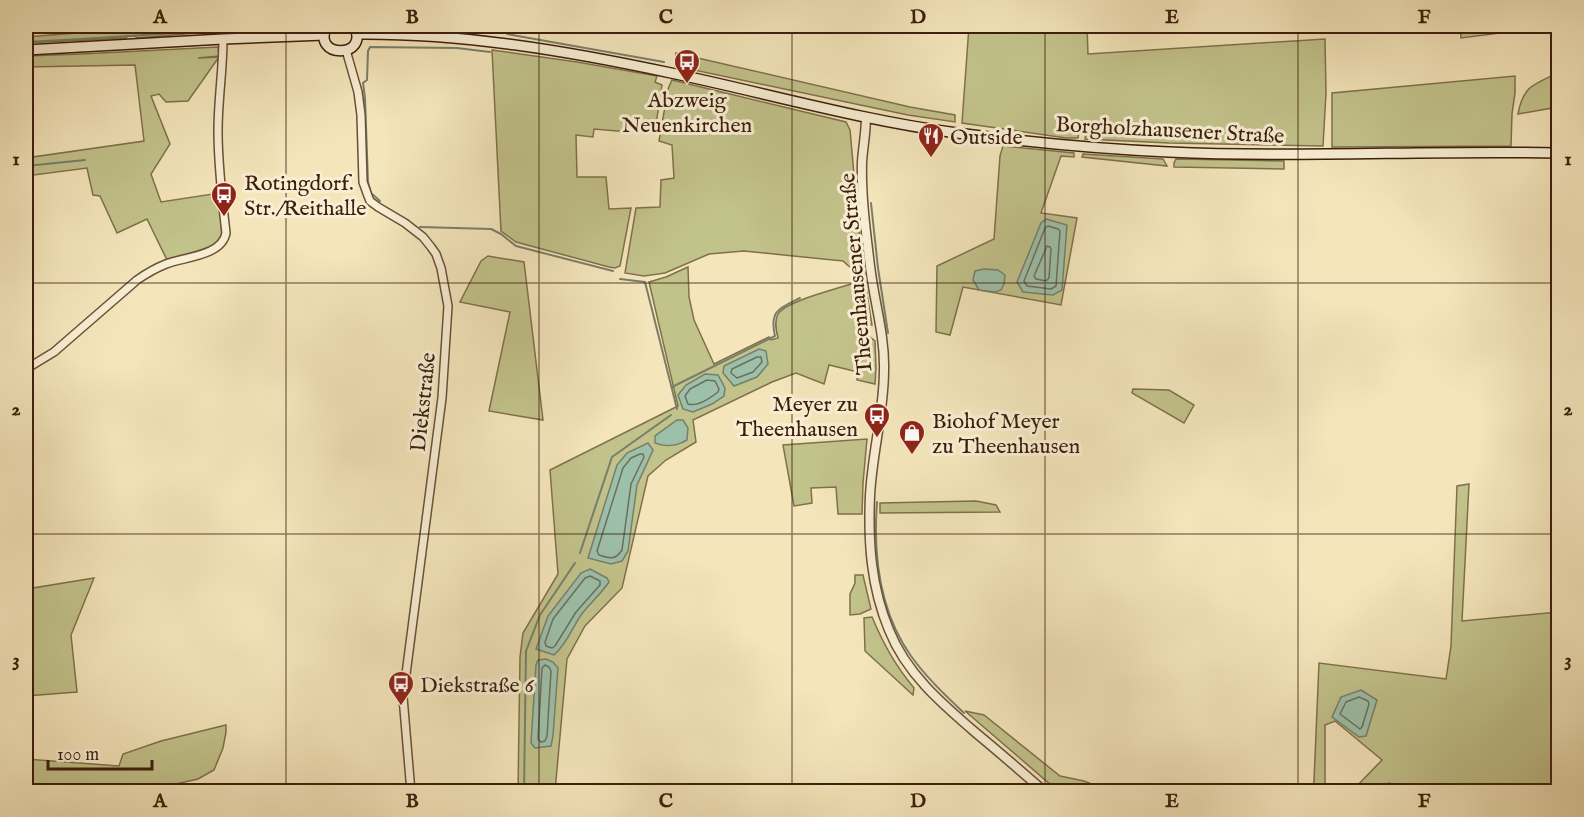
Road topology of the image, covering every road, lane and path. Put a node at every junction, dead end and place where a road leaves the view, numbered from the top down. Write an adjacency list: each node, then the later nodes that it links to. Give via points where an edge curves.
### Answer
1 (306, 26): 4 (main road)
2 (326, 30): 4 (main road); 7 (main road, via 325,40 331,48)
3 (356, 30): 7 (main road, via 354,44); 8 (main road, Borgholzhausener Straße, via 494,42 565,53)
4 (296, 35): 5 (main road)
5 (223, 39): 6 (main road); 10 (street, via 218,134 226,233 223,242 213,250 152,270 54,352)
6 (26, 50)
7 (346, 50): 11 (street, Diekstraße, via 358,92 363,182 368,196 431,247 441,268 448,306 442,398 403,697)
8 (866, 117): 9 (main road, Borgholzhausener Straße, via 1067,146 1170,152); 12 (street, Theenhausener Straße, via 863,196 884,369 870,496 870,551 881,610 889,632 925,687)
9 (1558, 153)
10 (26, 369)
11 (411, 792)
12 (1045, 792)

